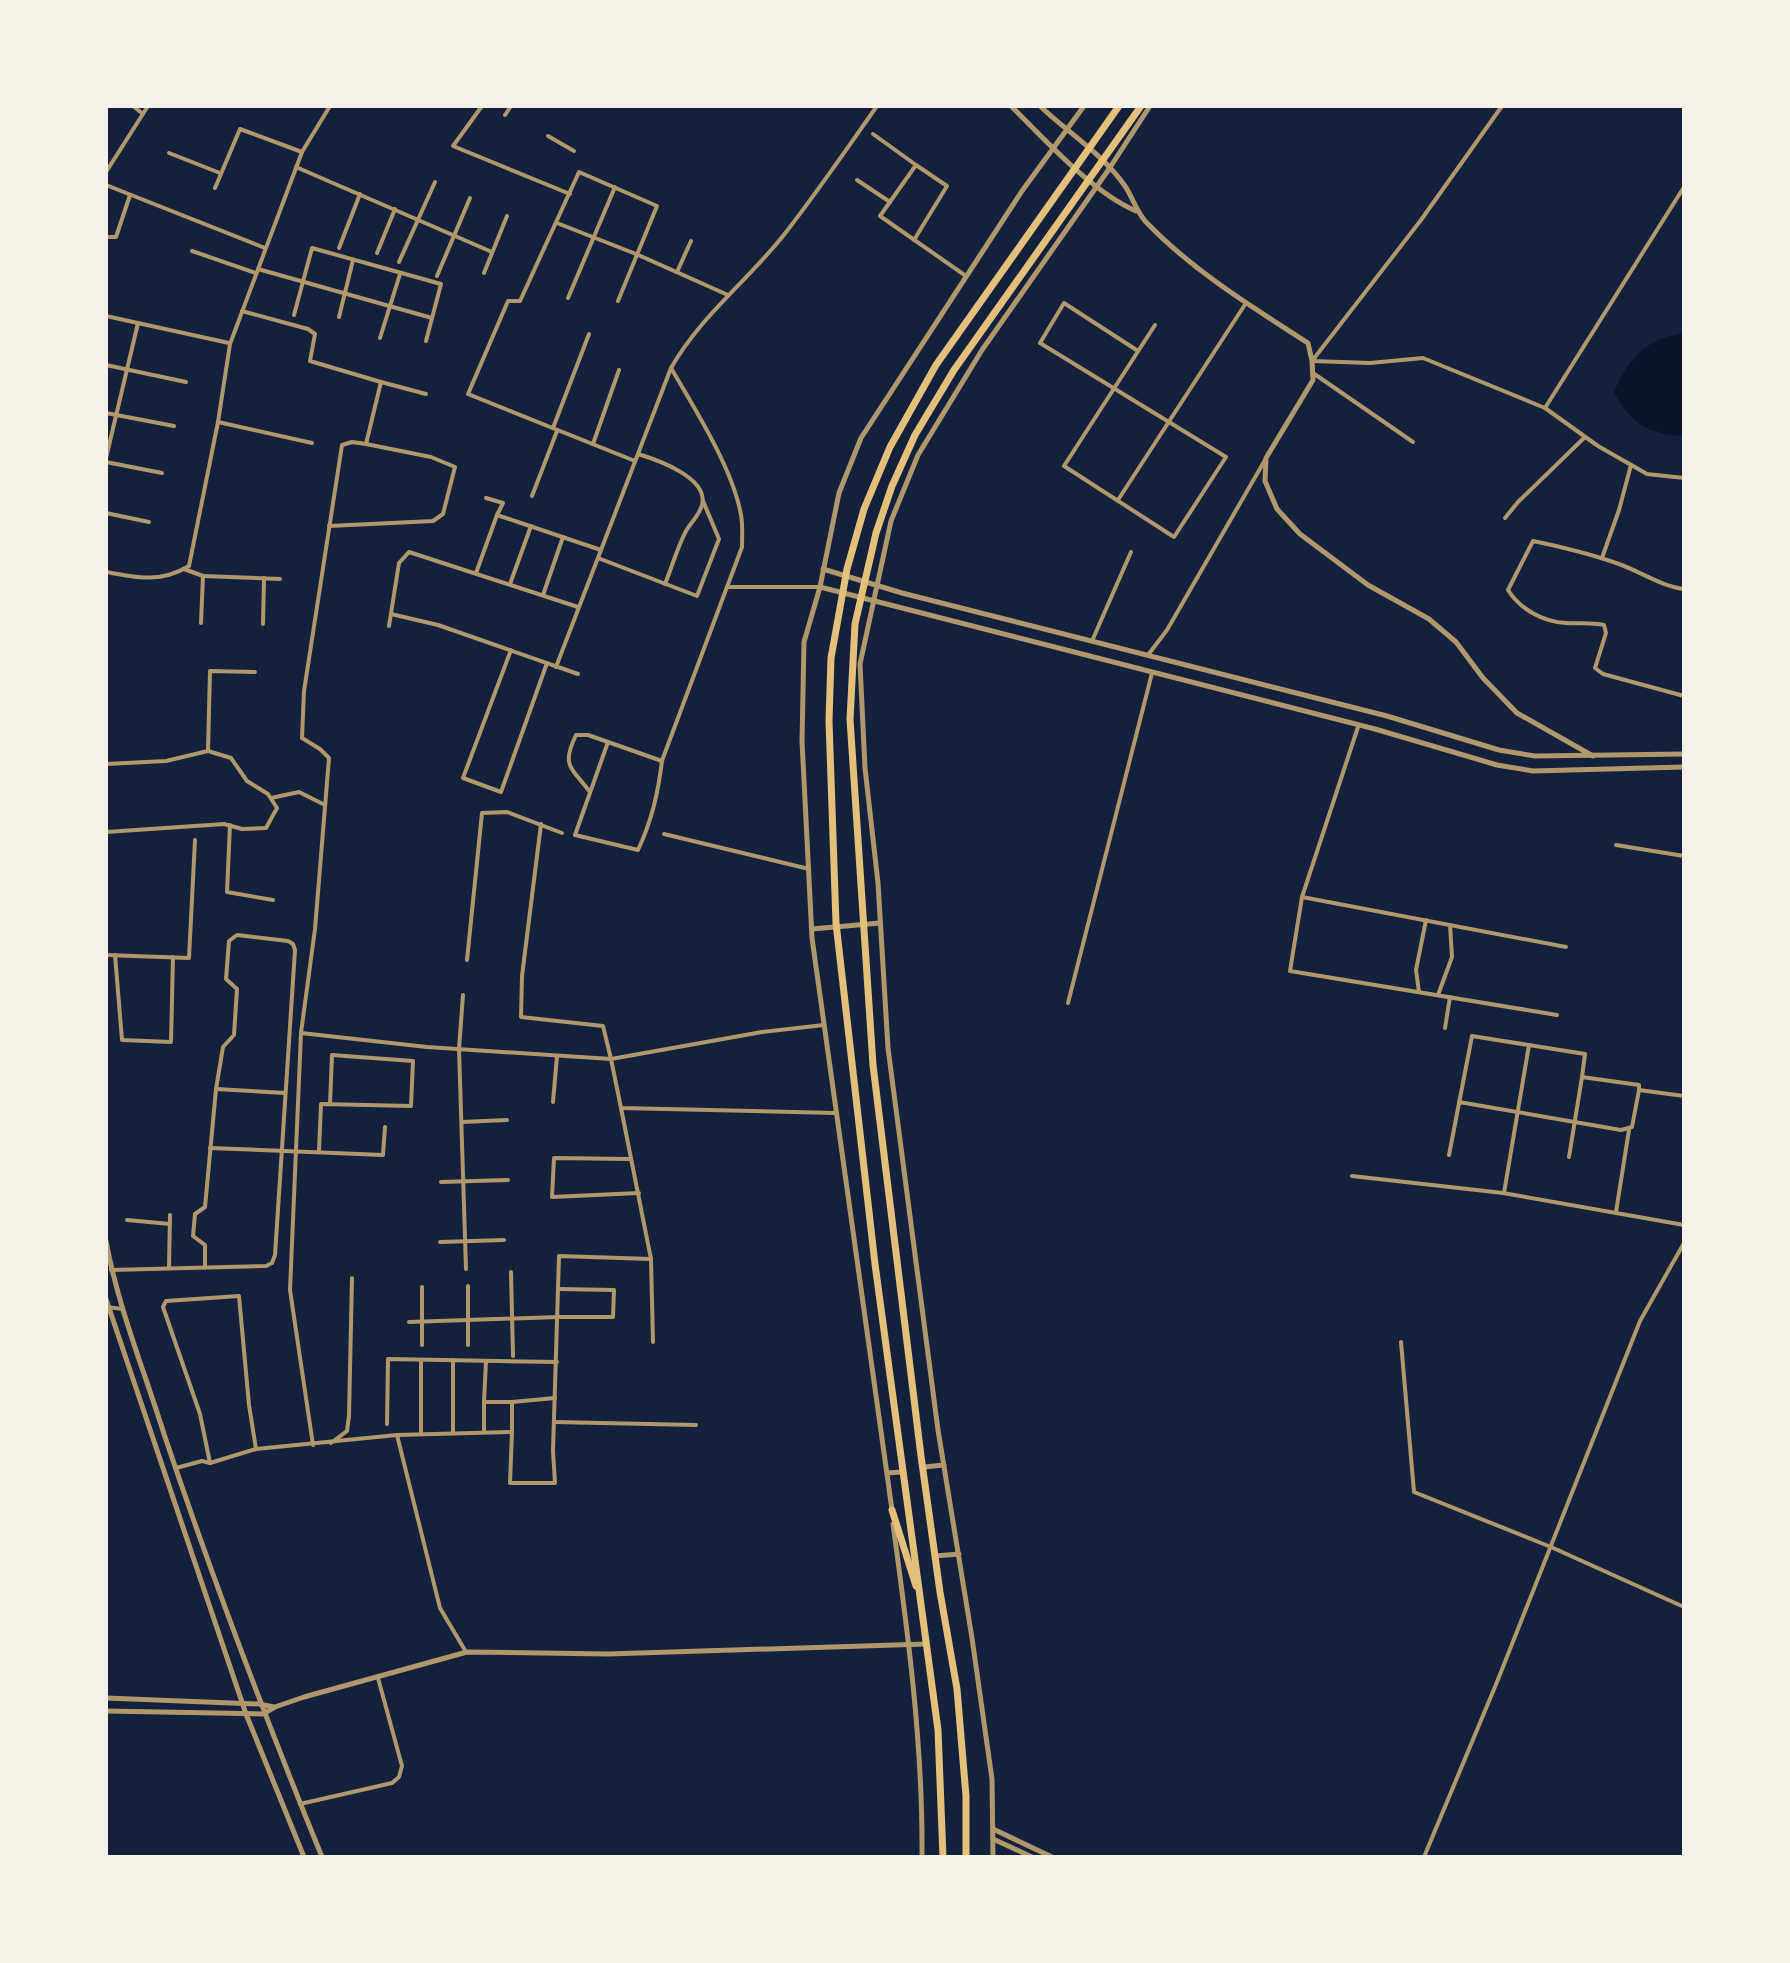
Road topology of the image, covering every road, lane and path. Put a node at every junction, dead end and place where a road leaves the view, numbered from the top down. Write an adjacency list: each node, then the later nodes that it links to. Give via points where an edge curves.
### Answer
1 (133, 106): 14 (street)
2 (148, 106): 14 (street)
3 (330, 106): 21 (street)
4 (482, 106): 36 (street, via 453,146)
5 (511, 106): 15 (street)
6 (877, 106): 66 (street, via 782,237)
7 (1011, 106): 19 (street)
8 (1040, 106): 16 (street)
9 (1084, 106): 16 (street)
10 (1119, 106): 284 (highway, via 936,365 890,447 851,554 831,658 836,923)
11 (1141, 106): 282 (highway, via 954,370 915,435 876,533 855,624 850,719 873,1065)
12 (1150, 106): 25 (street)
13 (1502, 106): 83 (street)
14 (143, 114): 26 (street)
15 (505, 115)
16 (1066, 129): 19 (street); 25 (street)
17 (873, 134): 23 (street)
18 (548, 136): 20 (street)
19 (1053, 148): 31 (street); 63 (street)
20 (574, 151)
21 (302, 152): 24 (street); 27 (street, via 240,129)
22 (169, 153): 27 (street)
23 (916, 165): 39 (street); 48 (street, via 947,186)
24 (296, 167): 35 (street); 50 (street)
25 (1109, 169): 31 (street); 41 (street, via 1125,186)
26 (106, 172)
27 (220, 173): 34 (street)
28 (857, 180): 39 (street)
29 (435, 182): 43 (street)
30 (106, 185): 37 (street)
31 (1097, 186): 41 (street); 136 (street, via 1002,320 918,455 891,521)
32 (615, 187): 36 (street, via 579,172); 47 (street); 55 (street, via 657,206)
33 (1684, 187): 93 (street)
34 (215, 188)
35 (360, 194): 40 (street); 51 (street)
36 (570, 194): 44 (street)
37 (130, 195): 46 (street, via 116,237); 50 (street)
38 (470, 198): 45 (street)
39 (890, 202): 48 (street, via 880,216)
40 (395, 209): 43 (street); 54 (street)
41 (1137, 212): 69 (street)
42 (507, 216): 53 (street)
43 (418, 220): 45 (street); 57 (street)
44 (557, 223): 47 (street); 99 (street, via 520,301 508,301 468,394)
45 (454, 235): 53 (street); 62 (street)
46 (106, 237)
47 (593, 237): 55 (street); 67 (street)
48 (914, 240): 63 (street)
49 (691, 241): 59 (street)
50 (265, 248): 58 (street)
51 (339, 248)
52 (192, 251): 58 (street)
53 (492, 252): 60 (street)
54 (377, 253)
55 (636, 254): 59 (street); 68 (street)
56 (353, 260): 61 (street); 64 (street, via 312,248); 65 (street)
57 (399, 262)
58 (257, 271): 64 (street); 71 (street)
59 (677, 272): 66 (street)
60 (484, 273)
61 (400, 274): 70 (street); 75 (street, via 441,284)
62 (437, 276)
63 (966, 276): 128 (street, via 861,438 839,493)
64 (303, 282): 65 (street); 72 (street)
65 (345, 294): 70 (street); 74 (street)
66 (728, 295): 85 (street)
67 (568, 298)
68 (618, 301)
69 (1246, 303): 83 (street, via 1308,343); 96 (street)
70 (390, 307): 75 (street); 79 (street)
71 (242, 311): 81 (street); 90 (street, via 308,329 315,334 310,361)
72 (294, 315)
73 (106, 316): 76 (street)
74 (339, 317)
75 (432, 318): 80 (street)
76 (138, 323): 81 (street); 86 (street)
77 (1155, 325): 82 (street)
78 (589, 334): 99 (street)
79 (380, 338)
80 (426, 341)
81 (230, 344): 97 (street)
82 (1138, 351): 91 (street); 91 (street, via 1064,303 1060,308 1040,343)
83 (1312, 361): 88 (street); 93 (street, via 1423,358)
84 (106, 365): 86 (street)
85 (671, 368): 105 (street); 137 (street, via 708,431 741,517 742,547)
86 (127, 369): 89 (street); 95 (street)
87 (619, 370): 104 (street)
88 (1313, 373): 101 (street); 106 (street)
89 (186, 382)
90 (381, 382): 92 (street); 103 (street)
91 (1116, 388): 96 (street); 114 (street, via 1064,466)
92 (426, 394)
93 (1545, 408): 100 (street)
94 (106, 413): 95 (street)
95 (116, 415): 98 (street); 107 (street)
96 (1169, 421): 114 (street); 114 (street, via 1226,457 1174,537)
97 (218, 422): 102 (street); 127 (street, via 189,566)
98 (174, 426)
99 (555, 429): 104 (street); 112 (street)
100 (1585, 437): 109 (street); 118 (street)
101 (1413, 442)
102 (312, 443)
103 (366, 444): 120 (street, via 342,445); 120 (street, via 455,467 443,514 433,521)
104 (593, 444): 108 (street)
105 (638, 454): 108 (street); 115 (street, via 684,473 700,489)
106 (1266, 458): 149 (street, via 1167,630); 160 (street, via 1265,481 1277,509 1300,534 1368,585 1429,619 1517,713)
107 (106, 460): 110 (street)
108 (635, 461): 123 (street)
109 (1631, 465): 111 (street, via 1647,474); 126 (street)
110 (162, 473)
111 (1684, 478)
112 (532, 496)
113 (486, 498): 117 (street, via 503,503)
114 (1118, 500)
115 (703, 501): 135 (street); 135 (street, via 719,539 700,591 697,596)
116 (106, 513): 119 (street)
117 (497, 515): 121 (street); 130 (street)
118 (1505, 518)
119 (149, 522)
120 (329, 526): 166 (street, via 302,738 329,758)
121 (531, 526): 122 (street); 134 (street)
122 (563, 537): 123 (street); 140 (street)
123 (601, 550): 125 (street)
124 (1131, 552): 147 (street)
125 (598, 558): 135 (street); 142 (street)
126 (1602, 558): 139 (street); 155 (street, via 1533,541 1508,590 1538,617 1604,625 1595,668 1603,674)
127 (184, 569): 129 (street, via 174,576 145,580); 131 (street)
128 (823, 569): 136 (street); 138 (street)
129 (106, 572)
130 (476, 573): 134 (street); 143 (street, via 409,552 399,563)
131 (203, 576): 132 (street); 144 (street)
132 (264, 578): 133 (street); 145 (street)
133 (280, 579)
134 (509, 585): 140 (street)
135 (665, 585)
136 (877, 585): 141 (street); 147 (street)
137 (727, 587): 138 (street); 161 (street)
138 (820, 587): 141 (street); 175 (street, via 804,642 802,741)
139 (1684, 589)
140 (543, 596): 142 (street)
141 (873, 600): 153 (street); 179 (street, via 860,664)
142 (578, 607): 151 (street)
143 (391, 614): 146 (street); 148 (street)
144 (201, 623)
145 (263, 624)
146 (389, 626)
147 (1092, 641): 149 (street)
148 (511, 650): 150 (street); 150 (street, via 463,778 501,792)
149 (1147, 655): 160 (street, via 1499,750)
150 (547, 663): 151 (street)
151 (556, 667): 154 (street)
152 (255, 672): 158 (street, via 210,671)
153 (1152, 673): 156 (street); 191 (street)
154 (578, 674)
155 (1684, 696)
156 (1358, 727): 163 (street, via 1533,771); 176 (street)
157 (608, 742): 161 (street); 164 (street); 164 (street, via 576,735 567,753 568,764)
158 (208, 751): 162 (street, via 166,761); 165 (street, via 231,758 247,781)
159 (1684, 754): 160 (street)
160 (1593, 756)
161 (662, 761): 164 (street, via 652,822 638,850 575,835)
162 (106, 764)
163 (1684, 767)
164 (590, 792)
165 (271, 798): 166 (street, via 299,792); 168 (street, via 277,808 266,828)
166 (325, 805): 195 (street)
167 (541, 824): 170 (street); 186 (street, via 507,812 482,813); 199 (street, via 521,1017 603,1026)
168 (230, 825): 169 (street); 177 (street, via 227,892)
169 (106, 832)
170 (562, 833)
171 (664, 834): 175 (street)
172 (195, 840): 185 (street, via 189,958)
173 (1616, 845): 174 (street)
174 (1684, 856)
175 (809, 869): 181 (street)
176 (1302, 897): 178 (street); 187 (street, via 1290,971)
177 (273, 900)
178 (1426, 920): 180 (street); 187 (street, via 1417,955)
179 (880, 923): 181 (street); 281 (street, via 888,1048)
180 (1450, 925): 182 (street); 189 (street, via 1451,965)
181 (812, 929): 193 (street)
182 (1566, 947)
183 (106, 955): 184 (street)
184 (115, 955): 185 (street); 185 (street, via 122,1040 159,1042 171,1042)
185 (173, 957)
186 (467, 960)
187 (1419, 992): 189 (street)
188 (463, 995): 197 (street)
189 (1438, 995): 190 (street)
190 (1450, 997): 192 (street); 194 (street)
191 (1068, 1003)
192 (1557, 1015)
193 (824, 1025): 199 (street); 210 (street)
194 (1445, 1028)
195 (301, 1033): 197 (street); 218 (street)
196 (1529, 1045): 200 (street, via 1585,1054); 206 (street, via 1472,1036); 209 (street)
197 (459, 1049): 198 (street); 213 (street)
198 (557, 1056): 199 (street); 205 (street)
199 (611, 1059): 208 (street)
200 (1582, 1077): 202 (street, via 1639,1085); 212 (street)
201 (216, 1089): 203 (street); 203 (street, via 223,1047 234,1035 237,989 226,979 229,941 237,935 288,941 295,950); 216 (street)
202 (1639, 1090): 204 (street); 215 (street)
203 (285, 1093): 217 (street)
204 (1684, 1096)
205 (553, 1102)
206 (1459, 1102): 209 (street); 220 (street)
207 (330, 1104): 207 (street, via 411,1106 413,1061 332,1055); 219 (street, via 321,1104)
208 (621, 1108): 210 (street); 222 (street)
209 (1516, 1111): 212 (street); 228 (street)
210 (836, 1113): 285 (street)
211 (507, 1120): 213 (street)
212 (1575, 1121): 215 (street); 221 (street)
213 (462, 1122): 226 (street)
214 (385, 1127): 219 (street, via 383,1155)
215 (1629, 1130): 229 (street)
216 (210, 1148): 217 (street); 241 (street, via 205,1207 195,1214 193,1236 205,1245)
217 (282, 1151): 218 (street); 241 (street, via 272,1263)
218 (297, 1151): 219 (street); 278 (street, via 290,1290)
219 (319, 1151)
220 (1449, 1155)
221 (1569, 1157)
222 (629, 1159): 227 (street); 227 (street, via 554,1158 552,1197)
223 (1352, 1176): 228 (street)
224 (508, 1180): 226 (street)
225 (441, 1182): 226 (street)
226 (463, 1182): 237 (street)
227 (639, 1193): 239 (street)
228 (1504, 1193): 229 (street)
229 (1616, 1212): 233 (street)
230 (170, 1215): 232 (street)
231 (127, 1220): 232 (street)
232 (170, 1224): 240 (street)
233 (1684, 1225)
234 (504, 1240): 237 (street)
235 (106, 1241): 243 (street)
236 (440, 1242): 237 (street)
237 (465, 1242): 242 (street)
238 (1684, 1243): 287 (street, via 1640,1321)
239 (651, 1259): 248 (street, via 559,1256); 257 (street)
240 (169, 1268): 241 (street); 243 (street)
241 (205, 1268)
242 (466, 1269)
243 (111, 1270): 251 (street)
244 (511, 1272): 253 (street)
245 (352, 1278): 277 (street, via 347,1431)
246 (468, 1286): 254 (street)
247 (422, 1287): 256 (street)
248 (559, 1289): 252 (street); 252 (street, via 614,1290 613,1317)
249 (106, 1299): 250 (street)
250 (108, 1308): 251 (street); 297 (street)
251 (123, 1309): 283 (street)
252 (558, 1317): 253 (street); 265 (street)
253 (511, 1319): 254 (street); 261 (street)
254 (468, 1320): 256 (street); 260 (street)
255 (409, 1322): 256 (street)
256 (422, 1322): 259 (street)
257 (653, 1342)
258 (1401, 1342): 287 (street, via 1414,1492)
259 (422, 1345)
260 (468, 1345)
261 (513, 1356)
262 (421, 1360): 263 (street); 270 (street, via 388,1359); 275 (street)
263 (453, 1360): 264 (street); 274 (street)
264 (486, 1361): 265 (street); 267 (street)
265 (558, 1362): 266 (street)
266 (555, 1398): 268 (street); 269 (street)
267 (484, 1402): 268 (street); 272 (street)
268 (512, 1402): 273 (street)
269 (554, 1422): 271 (street); 273 (street, via 555,1483 510,1483)
270 (387, 1424)
271 (696, 1425)
272 (484, 1432): 273 (street); 274 (street)
273 (512, 1432)
274 (453, 1433): 275 (street)
275 (421, 1434): 276 (street)
276 (397, 1435): 277 (street); 294 (street, via 440,1608)
277 (330, 1443): 278 (street)
278 (313, 1445): 279 (street)
279 (256, 1449): 280 (street); 280 (street, via 239,1296 166,1301 163,1307 200,1414)
280 (210, 1463): 283 (street)
281 (944, 1465): 282 (street); 288 (street)
282 (924, 1467): 289 (highway)
283 (176, 1468): 298 (street)
284 (902, 1472): 285 (street); 291 (highway)
285 (887, 1473): 286 (street)
286 (892, 1510): 291 (highway); 293 (street)
287 (1551, 1547): 290 (street); 314 (street)
288 (959, 1554): 289 (street); 304 (street, via 992,1779)
289 (935, 1556): 310 (highway, via 957,1689)
290 (1684, 1607)
291 (923, 1608): 292 (highway)
292 (927, 1644): 293 (street); 309 (highway, via 938,1730)
293 (909, 1645): 294 (street, via 608,1654); 308 (street)
294 (467, 1652): 295 (street)
295 (378, 1678): 299 (street); 303 (street, via 402,1766 399,1777)
296 (106, 1698): 297 (street)
297 (243, 1703): 298 (street); 301 (street)
298 (259, 1704): 299 (street); 302 (street)
299 (275, 1707): 302 (street)
300 (106, 1711): 301 (street)
301 (246, 1714): 302 (street); 306 (street)
302 (263, 1714): 303 (street)
303 (300, 1804): 307 (street)
304 (993, 1829): 305 (street); 313 (street)
305 (993, 1839): 311 (street); 312 (street)
306 (304, 1857)
307 (322, 1857)
308 (922, 1857)
309 (943, 1857)
310 (966, 1857)
311 (993, 1857)
312 (1032, 1857)
313 (1052, 1857)
314 (1424, 1857)

